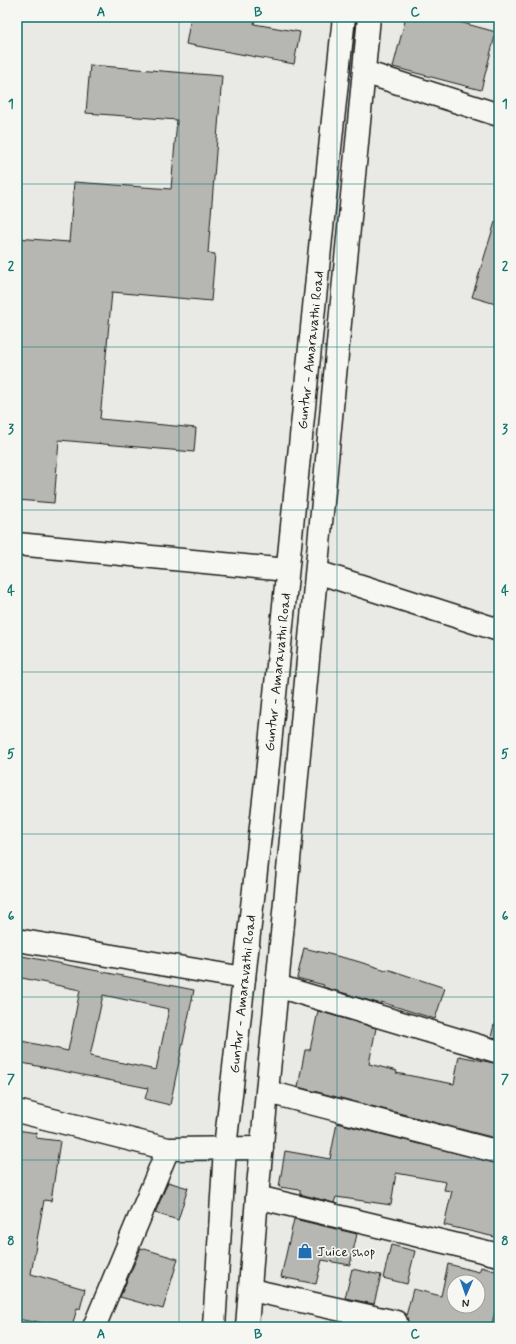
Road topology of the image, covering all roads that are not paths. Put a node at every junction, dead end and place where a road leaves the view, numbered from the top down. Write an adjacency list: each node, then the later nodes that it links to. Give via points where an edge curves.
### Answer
1 (344, 17): 5 (main road, Guntur - Amaravathi Road)
2 (369, 17): 3 (main road, Guntur - Amaravathi Road)
3 (364, 72): 4 (main road); 6 (main road, Guntur - Amaravathi Road)
4 (499, 115)
5 (332, 129): 6 (main road); 8 (main road, Guntur - Amaravathi Road)
6 (359, 134): 9 (main road, Guntur - Amaravathi Road)
7 (17, 544): 8 (main road)
8 (287, 570): 12 (main road, Guntur - Amaravathi Road)
9 (317, 572): 10 (main road); 13 (main road, Guntur - Amaravathi Road)
10 (499, 630)
11 (17, 940): 12 (main road)
12 (244, 978): 17 (main road, Guntur - Amaravathi Road)
13 (277, 986): 14 (main road); 15 (main road, Guntur - Amaravathi Road)
14 (499, 1052)
15 (268, 1092): 18 (main road, Guntur - Amaravathi Road); 20 (main road)
16 (17, 1111): 19 (main road)
17 (225, 1148): 18 (main road); 19 (main road); 26 (main road, Guntur - Amaravathi Road)
18 (262, 1148): 21 (main road, Guntur - Amaravathi Road)
19 (168, 1149): 25 (main road)
20 (499, 1152)
21 (257, 1197): 22 (main road); 23 (main road, Guntur - Amaravathi Road)
22 (499, 1255)
23 (251, 1290): 24 (main road); 27 (main road, Guntur - Amaravathi Road)
24 (396, 1322)
25 (94, 1327)
26 (214, 1327)
27 (247, 1327)

